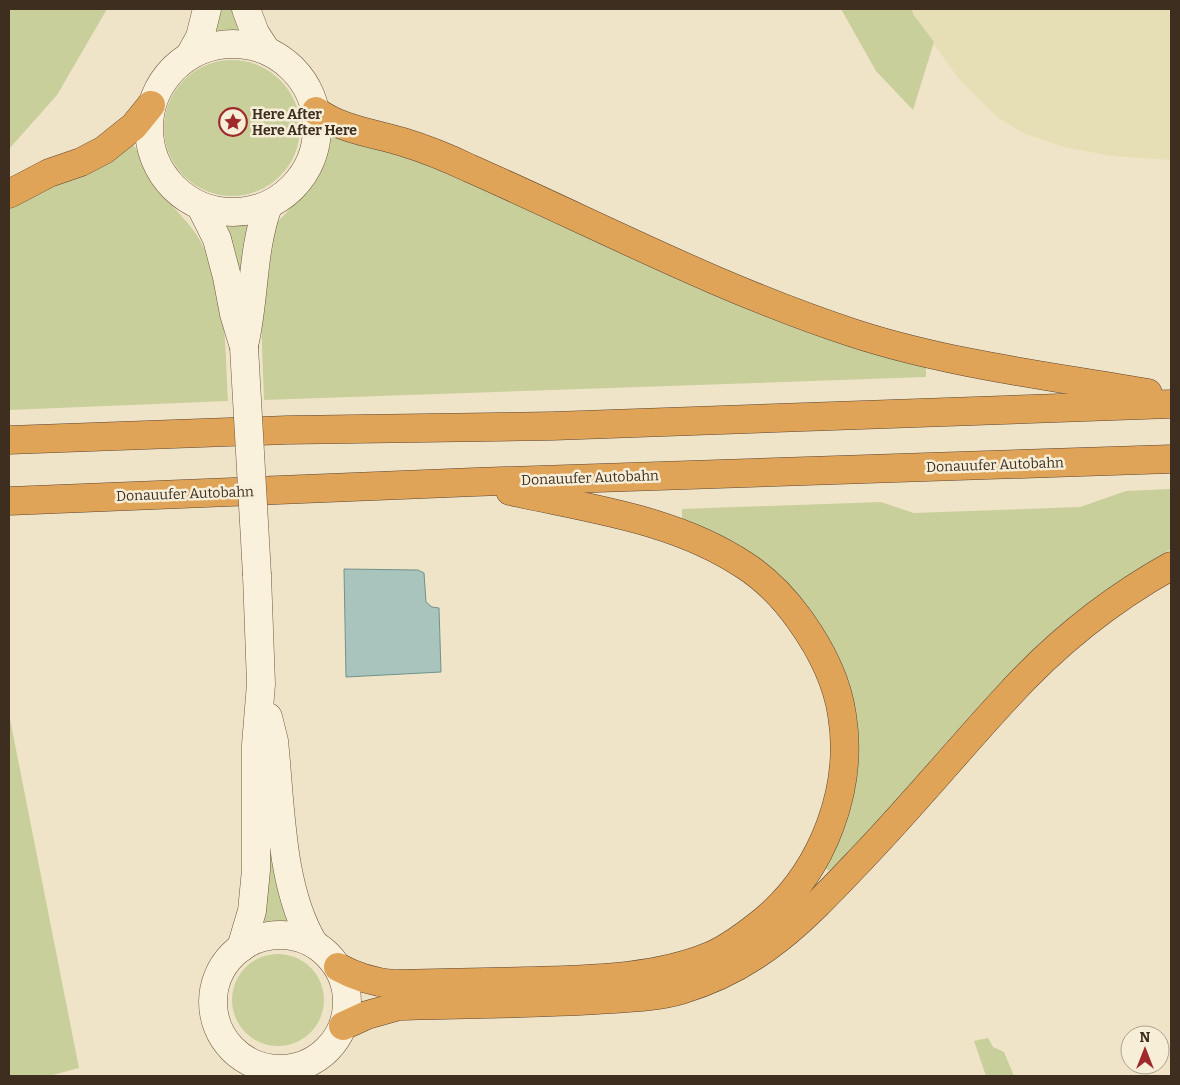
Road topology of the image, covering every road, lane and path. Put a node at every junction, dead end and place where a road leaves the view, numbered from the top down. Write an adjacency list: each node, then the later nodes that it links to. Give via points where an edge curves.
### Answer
1 (207, 9): 4 (main road, via 200,37)
2 (246, 9): 3 (main road)
3 (266, 50): 4 (main road, via 240,44 214,46); 6 (main road, via 298,74 310,92)
4 (190, 55): 5 (main road, via 160,85)
5 (151, 104): 7 (highway, via 134,126 104,150 81,162 48,172); 9 (main road, via 148,129 155,161 163,176 180,194)
6 (316, 111): 8 (main road, via 318,134 306,170 287,194); 11 (highway, via 347,128 435,153 727,284 852,333 954,359)
7 (9, 194)
8 (268, 206): 9 (main road, via 246,212 223,212); 10 (main road, via 257,241 251,314)
9 (201, 207): 10 (main road, via 217,239)
10 (244, 347): 18 (main road, bridge)
11 (1171, 396)
12 (1171, 404): 13 (highway, via 553,426 286,430)
13 (9, 440)
14 (1171, 459): 15 (highway, Donauufer Autobahn)
15 (475, 482): 16 (highway, Donauufer Autobahn); 21 (highway, via 678,531 746,566 772,587 814,641 832,677 842,715 845,757 838,802 823,844 804,878 776,909 748,934 712,955 671,969 558,980 393,984 355,976)
16 (9, 501)
17 (1171, 566): 22 (highway, via 1101,612 1050,655 1008,696 890,830 804,919 761,953 721,976 678,991 634,997 399,1006)
18 (261, 684): 19 (main road, via 274,741 290,888 303,926); 20 (main road, via 256,745 255,891)
19 (314, 944): 20 (main road, via 296,937 277,935 258,939); 21 (main road)
20 (241, 948): 24 (main road, via 226,962 217,980 213,1001 216,1022 230,1045)
21 (338, 967): 22 (main road, via 346,986 348,1006)
22 (343, 1026): 23 (main road, via 334,1042)
23 (304, 1070): 24 (main road)
24 (260, 1071)

